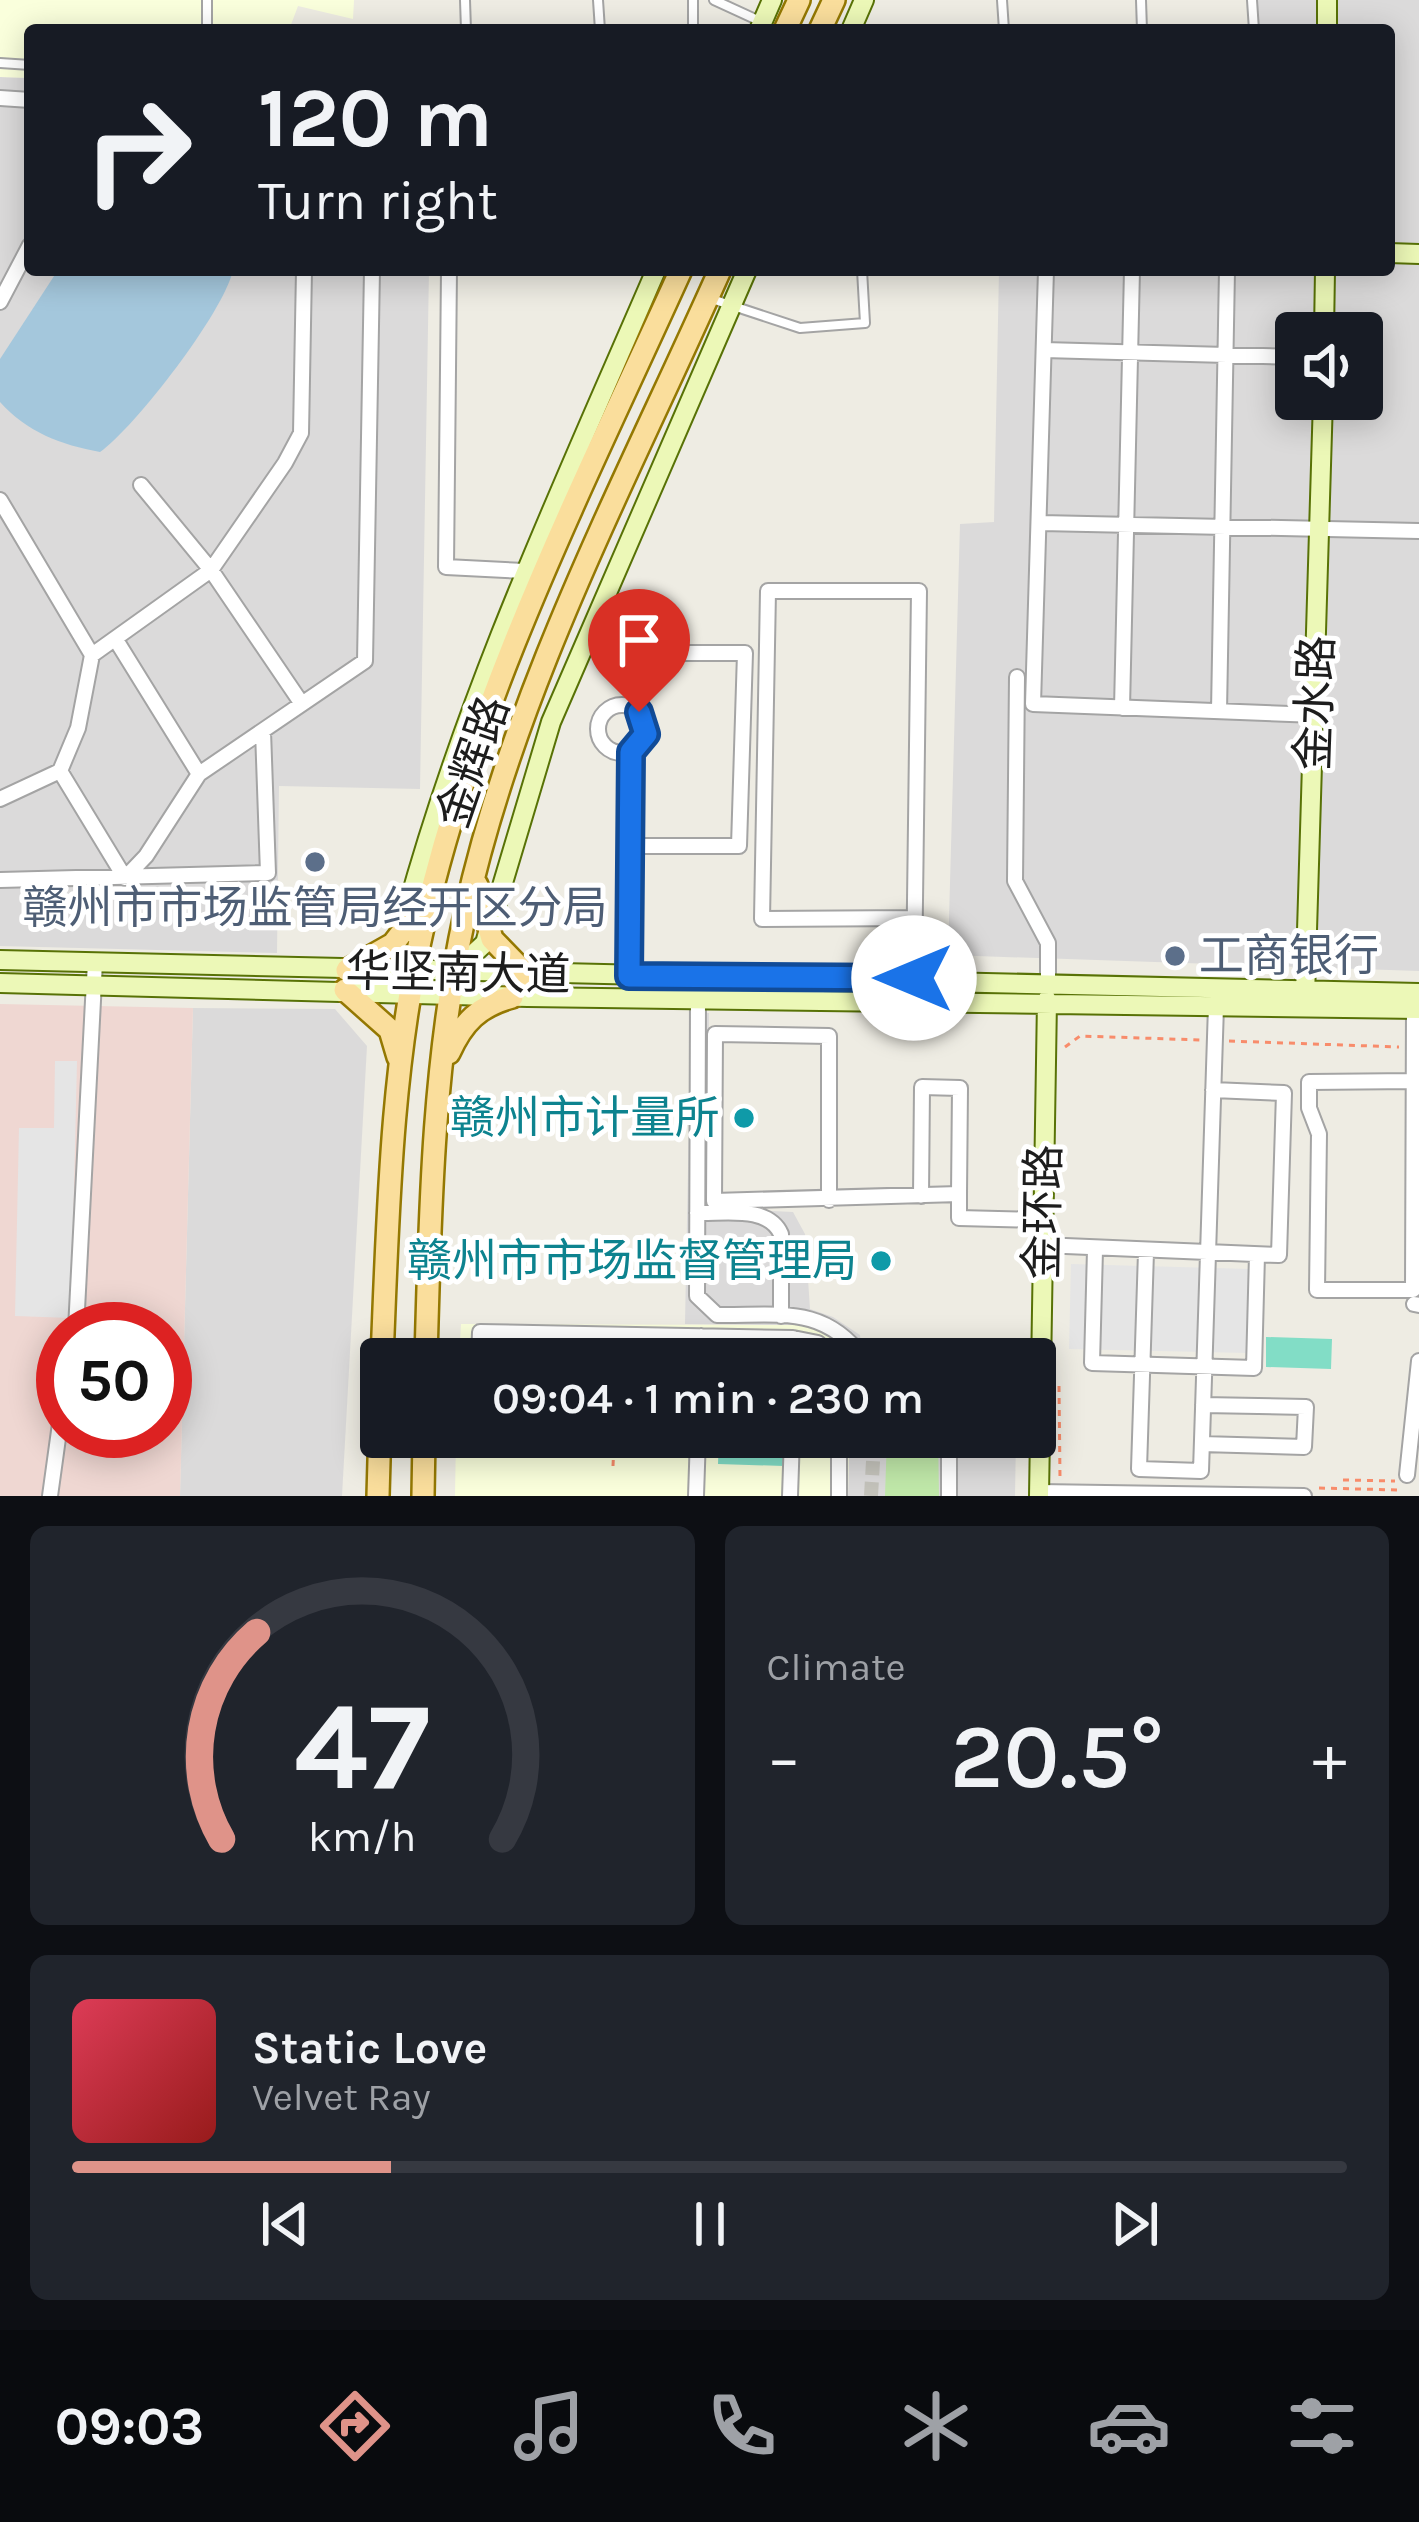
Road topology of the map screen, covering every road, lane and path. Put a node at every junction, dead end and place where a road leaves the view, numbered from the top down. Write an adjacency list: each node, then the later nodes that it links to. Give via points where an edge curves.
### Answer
1 (714, 0): 2 (lane)
2 (757, 24)
3 (24, 256): 17 (street)
4 (304, 276): 32 (street, via 301,433)
5 (371, 276): 37 (street, via 365,661)
6 (449, 276): 33 (street, via 446,567)
7 (653, 276): 33 (street)
8 (678, 276): 51 (main road, 金辉路, via 528,610)
9 (717, 276): 16 (main road, 金辉路)
10 (744, 276): 18 (street)
11 (862, 276): 18 (lane, via 865,323 800,328)
12 (1046, 276): 20 (street)
13 (1132, 276): 21 (street)
14 (1227, 276): 22 (street)
15 (1324, 276): 19 (street)
16 (708, 297): 18 (lane); 48 (main road, 金辉路, via 522,721)
17 (0, 302)
18 (731, 307): 54 (street, via 551,722)
19 (1324, 312)
20 (1044, 350): 21 (street); 28 (street)
21 (1129, 352): 22 (street); 27 (street)
22 (1224, 356): 23 (street); 29 (street)
23 (1275, 357)
24 (1323, 420): 30 (street, 金水路)
25 (141, 485): 32 (street)
26 (0, 500): 35 (street)
27 (1125, 522): 28 (street); 29 (street); 39 (street)
28 (1041, 523): 39 (street, via 1034,704)
29 (1221, 524): 30 (street); 40 (street)
30 (1320, 527): 31 (street); 41 (street, 金水路)
31 (1419, 531)
32 (211, 570): 34 (street); 37 (street)
33 (524, 571): 53 (street, via 428,833)
34 (116, 640): 35 (street); 45 (street)
35 (92, 655): 44 (street)
36 (1017, 677): 65 (street, via 1015,881 1048,943)
37 (302, 704): 42 (street)
38 (629, 706): 43 (street, via 646,726); 43 (street, via 606,710 597,729 608,750); 47 (street, via 647,663 674,653 745,653 739,846)
39 (1122, 708): 40 (street)
40 (1219, 711): 41 (street)
41 (1316, 715): 67 (street, 金水路)
42 (263, 731): 45 (street); 49 (street, via 268,873)
43 (631, 752): 47 (street)
44 (60, 771): 46 (street); 49 (street)
45 (200, 774): 49 (street)
46 (0, 799)
47 (631, 846): 58 (street)
48 (476, 870): 54 (main road); 63 (main road, 金辉路)
49 (125, 878): 50 (street)
50 (0, 880)
51 (434, 882): 53 (main road); 61 (main road, 金辉路)
52 (913, 918): 52 (street, via 919,591 768,590 762,919); 59 (street)
53 (408, 928): 60 (main road); 61 (street)
54 (488, 932): 57 (main road); 63 (street)
55 (0, 961): 56 (street, 华坚南大道)
56 (95, 962): 60 (street, 华坚南大道); 64 (street)
57 (527, 976): 58 (street, 华坚南大道); 63 (street, 华坚南大道)
58 (629, 976): 59 (street, 华坚南大道)
59 (914, 978): 65 (street, 华坚南大道)
60 (346, 980): 61 (street, 华坚南大道); 64 (street, 华坚南大道); 74 (main road, via 390,1030)
61 (413, 982): 63 (street, 华坚南大道); 74 (main road, 金辉路)
62 (0, 983): 64 (street, 华坚南大道)
63 (451, 984): 66 (street, 华坚南大道); 76 (main road, 金辉路)
64 (94, 985): 88 (street)
65 (1048, 991): 67 (street, 华坚南大道); 68 (street, 华坚南大道); 70 (street, 华坚南大道); 82 (street, 金环路)
66 (512, 997): 68 (street, 华坚南大道); 76 (main road, via 470,1017)
67 (1305, 998): 69 (street, 华坚南大道); 70 (street, 华坚南大道)
68 (698, 999): 81 (street)
69 (1418, 1004): 73 (street)
70 (1216, 1006): 72 (street)
71 (1080, 1036): 72 (path)
72 (1214, 1041): 73 (path); 77 (street)
73 (1413, 1047): 75 (street)
74 (401, 1077): 91 (main road, 金辉路)
75 (1414, 1081): 75 (street, via 1309,1082 1319,1134 1318,1290 1413,1291)
76 (438, 1082): 92 (main road, 金辉路)
77 (1213, 1090): 86 (street); 87 (street, via 1284,1093 1279,1256)
78 (959, 1194): 79 (street); 79 (street, via 960,1088 922,1087); 82 (street, via 959,1218)
79 (922, 1196): 80 (street)
80 (829, 1200): 80 (street, via 829,1036 715,1034 713,1201)
81 (697, 1213): 89 (street, via 759,1215 776,1224); 89 (street, via 695,1283 704,1308 717,1316)
82 (1043, 1220): 83 (street, 金环路)
83 (1042, 1245): 84 (street); 96 (street, 金环路)
84 (1095, 1250): 85 (street); 98 (street, via 1092,1363)
85 (1146, 1252): 86 (street); 98 (street)
86 (1208, 1253): 87 (street); 99 (street)
87 (1257, 1255): 99 (street, via 1254,1368)
88 (77, 1302)
89 (781, 1316): 95 (street, via 803,1316)
90 (701, 1336): 93 (street); 94 (street)
91 (383, 1338)
92 (427, 1338)
93 (480, 1338)
94 (794, 1338)
95 (847, 1338)
96 (1039, 1338)
97 (1419, 1361): 112 (street)
98 (1142, 1364): 99 (street); 101 (street, via 1139,1469 1202,1471)
99 (1205, 1366): 100 (street)
100 (1203, 1405): 101 (street); 101 (street, via 1306,1407 1304,1448)
101 (1202, 1444)
102 (55, 1458): 115 (street)
103 (379, 1458): 116 (main road)
104 (424, 1458): 117 (main road)
105 (613, 1458): 111 (path)
106 (697, 1458): 118 (street)
107 (791, 1458): 119 (street)
108 (839, 1458): 120 (street)
109 (949, 1458): 121 (street)
110 (1039, 1458): 114 (street, 金环路)
111 (613, 1466)
112 (1407, 1475): 113 (path)
113 (1343, 1480)
114 (1039, 1494): 122 (street)
115 (50, 1496)
116 (378, 1496)
117 (423, 1496)
118 (696, 1496)
119 (790, 1496)
120 (839, 1496)
121 (949, 1496)
122 (1263, 1496): 123 (street)
123 (1304, 1496)

